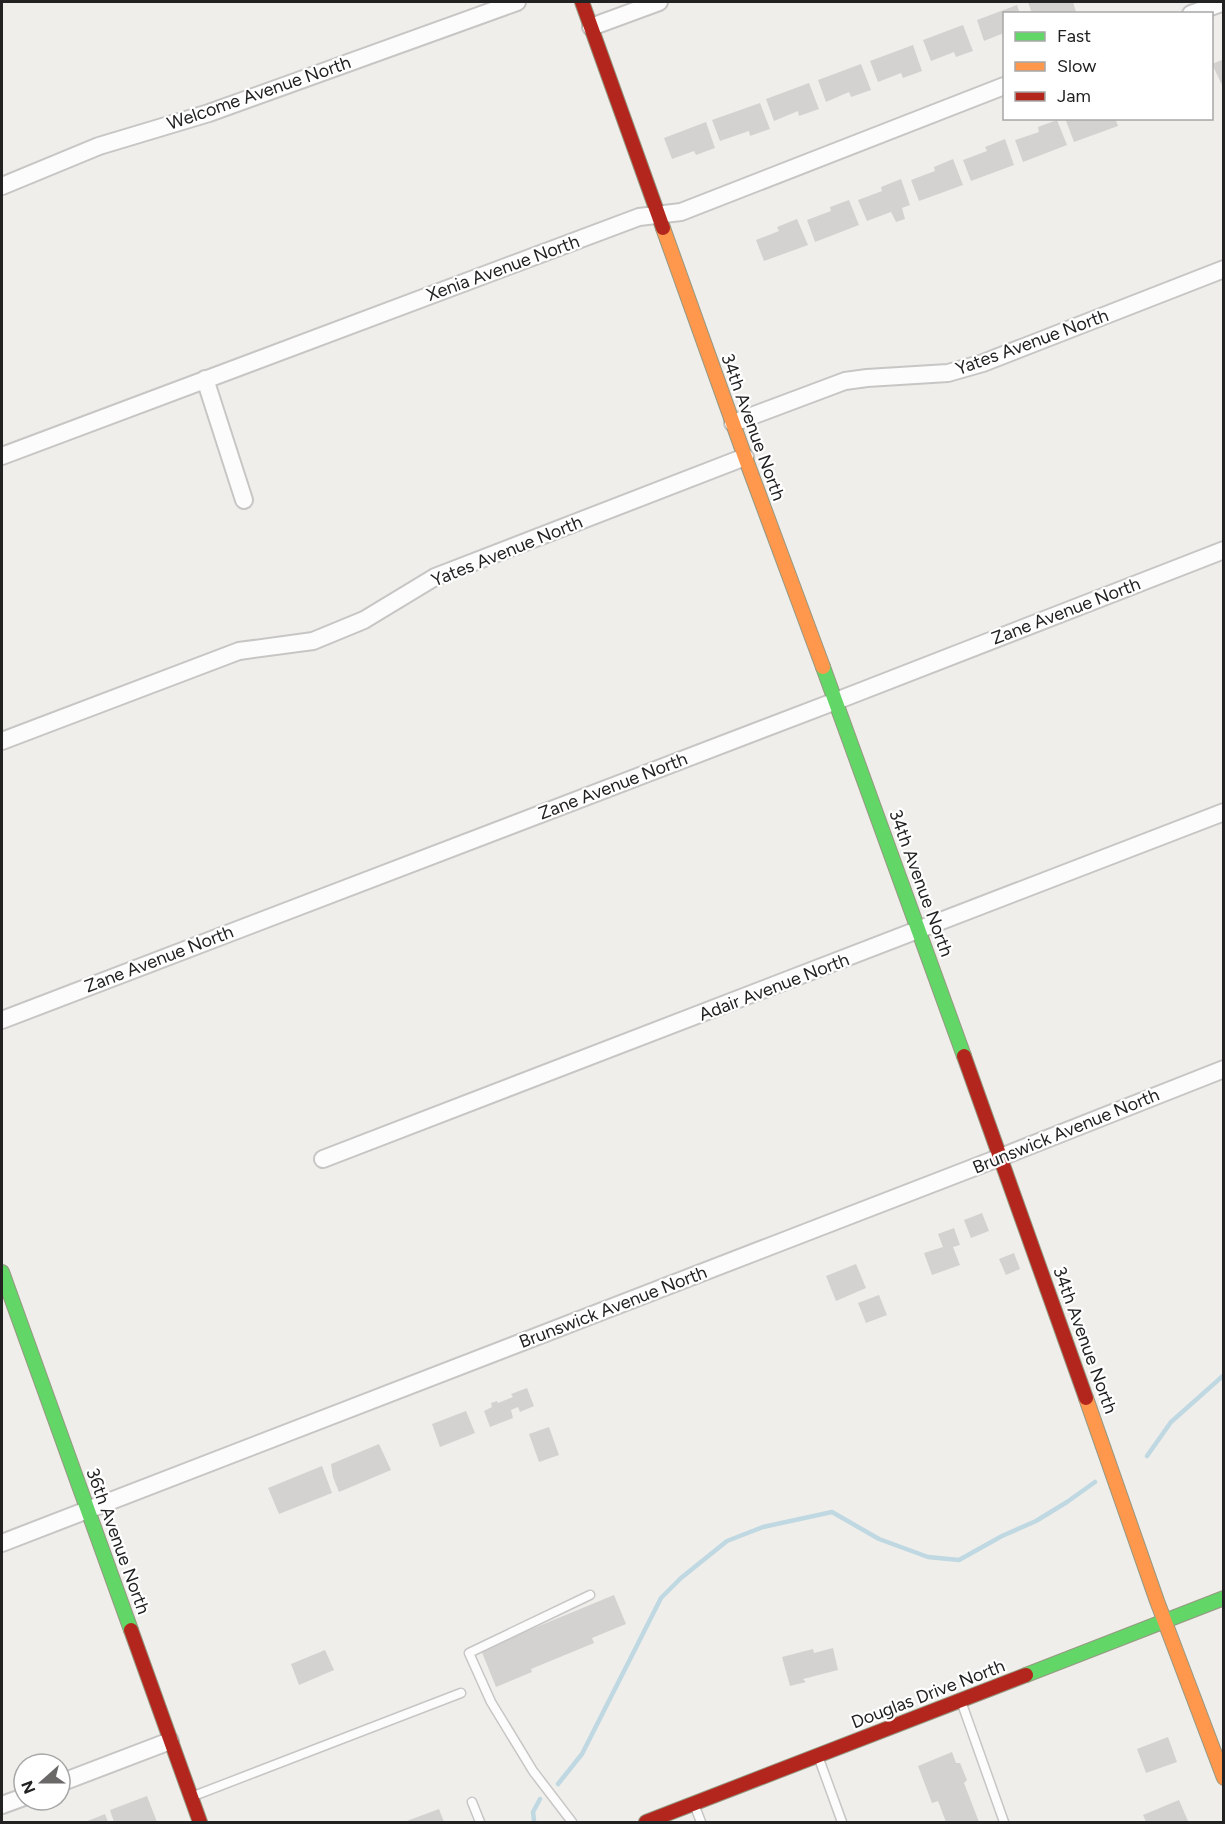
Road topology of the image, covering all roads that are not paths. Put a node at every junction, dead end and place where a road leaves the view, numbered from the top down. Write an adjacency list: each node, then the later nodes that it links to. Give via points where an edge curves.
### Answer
1 (517, 2): 8 (street, Welcome Avenue North, via 209,113 99,146)
2 (582, 2): 6 (street, 34th Avenue North)
3 (659, 2): 6 (street)
4 (1224, 2): 5 (street)
5 (1196, 12)
6 (591, 27): 9 (street, 34th Avenue North)
7 (1003, 87): 9 (street, Xenia Avenue North, via 681,212)
8 (2, 186)
9 (658, 216): 11 (street, Xenia Avenue North, via 639,217); 12 (street, 34th Avenue North)
10 (1224, 269): 12 (street, Yates Avenue North, via 983,363 948,373 845,381)
11 (205, 379): 13 (street, Xenia Avenue North); 15 (street)
12 (733, 423): 14 (street, 34th Avenue North)
13 (2, 456)
14 (745, 457): 17 (street, 34th Avenue North); 18 (street, Yates Avenue North, via 435,577 364,620 313,641 239,651)
15 (244, 500)
16 (1224, 550): 17 (street, Zane Avenue North)
17 (836, 701): 20 (street, 34th Avenue North); 21 (street, Zane Avenue North)
18 (2, 741)
19 (1224, 812): 20 (street, Adair Avenue North)
20 (919, 931): 23 (street, 34th Avenue North); 24 (street, Adair Avenue North)
21 (2, 1020)
22 (1224, 1069): 23 (street, Brunswick Avenue North)
23 (1001, 1157): 26 (street, Brunswick Avenue North); 30 (street, 34th Avenue North)
24 (323, 1160)
25 (2, 1277): 26 (street, 36th Avenue North)
26 (87, 1509): 27 (street, Brunswick Avenue North); 33 (street, 36th Avenue North)
27 (2, 1543)
28 (590, 1595): 42 (lane, via 469,1653 491,1702 533,1771)
29 (1224, 1598): 30 (street, Douglas Drive North)
30 (1164, 1621): 32 (street, Douglas Drive North); 36 (street, 34th Avenue North)
31 (461, 1693): 37 (lane)
32 (961, 1701): 34 (street, Douglas Drive North); 46 (lane)
33 (170, 1741): 35 (street); 37 (street, 36th Avenue North)
34 (818, 1756): 39 (street, Douglas Drive North); 45 (lane)
35 (72, 1778)
36 (1224, 1778)
37 (191, 1798): 40 (street, 36th Avenue North)
38 (472, 1802): 41 (lane)
39 (694, 1804): 43 (street, Douglas Drive North); 44 (lane)
40 (200, 1822)
41 (480, 1822)
42 (572, 1822)
43 (646, 1822)
44 (701, 1822)
45 (842, 1822)
46 (1004, 1822)

